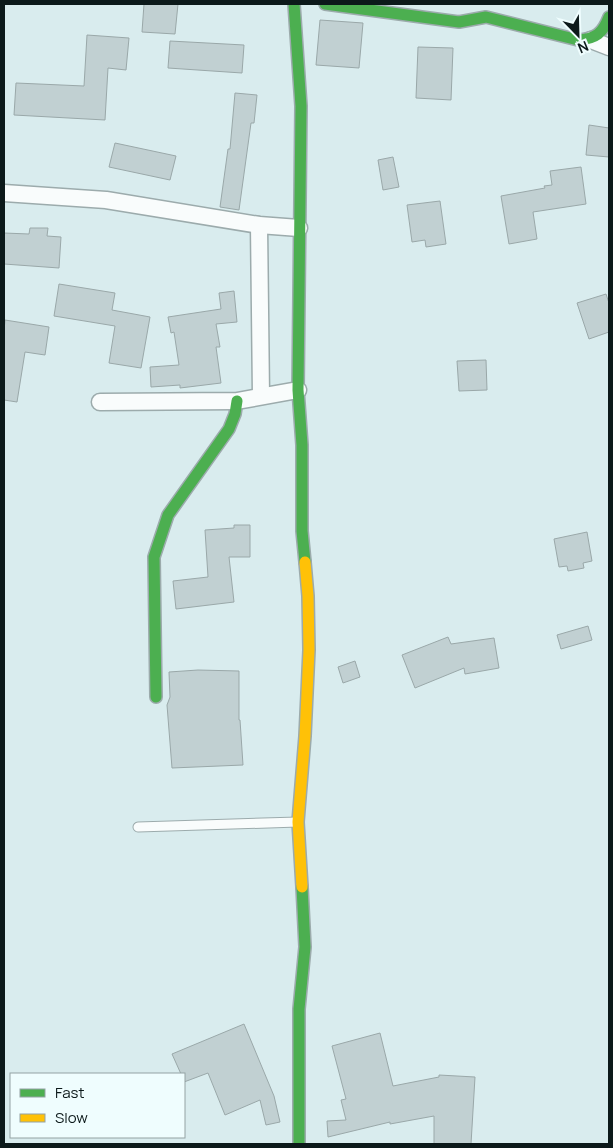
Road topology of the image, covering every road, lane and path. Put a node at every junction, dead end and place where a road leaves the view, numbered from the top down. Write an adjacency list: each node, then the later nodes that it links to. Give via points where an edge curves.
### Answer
1 (294, 4): 8 (street, via 301,106)
2 (325, 4): 4 (street, via 459,22 486,18 578,40)
3 (609, 17): 4 (street, via 602,34)
4 (591, 40): 5 (street)
5 (609, 47)
6 (4, 193): 7 (street, via 106,200)
7 (259, 225): 8 (street); 10 (street)
8 (300, 228): 9 (street)
9 (298, 390): 10 (street); 14 (street, via 302,531 308,596 305,736)
10 (261, 396): 11 (street)
11 (238, 401): 12 (street); 13 (street, via 229,429 168,515 154,558)
12 (100, 402)
13 (156, 697)
14 (298, 822): 15 (lane); 16 (street, via 305,947 299,1009)
15 (138, 828)
16 (299, 1144)

